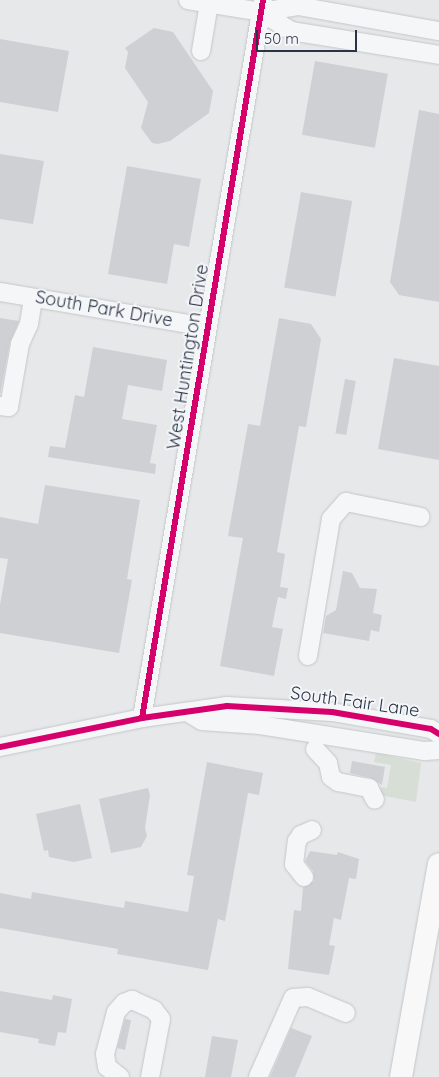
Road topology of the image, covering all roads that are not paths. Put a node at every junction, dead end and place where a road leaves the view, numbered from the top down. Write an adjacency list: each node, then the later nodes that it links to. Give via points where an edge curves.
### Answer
1 (188, 0): 2 (street)
2 (209, 4): 3 (street); 5 (street)
3 (262, 6): 4 (street, via 298,6); 6 (street, via 291,31); 9 (street, West Huntington Drive)
4 (439, 31)
5 (201, 51)
6 (439, 55)
7 (0, 292): 8 (street, South Park Drive)
8 (33, 298): 9 (street, South Park Drive); 10 (street, via 29,324 20,344 9,407)
9 (208, 327): 14 (street, West Huntington Drive)
10 (0, 406)
11 (421, 517): 12 (street, via 346,502 331,519)
12 (308, 656)
13 (189, 713): 14 (street, South Fair Lane); 15 (street, South Fair Lane, via 203,707 293,707 431,729); 18 (street, South Fair Lane, via 202,721 260,725)
14 (142, 718): 16 (street, South Fair Lane)
15 (439, 734)
16 (0, 748)
17 (315, 749): 19 (street, via 328,763 331,777 338,782 369,788)
18 (439, 750)
19 (375, 800)
20 (312, 830): 22 (street, via 297,841 294,864)
21 (439, 864): 27 (main road)
22 (304, 877)
23 (346, 1013): 26 (street, via 308,997 293,998)
24 (120, 1077): 25 (street, via 107,1067 105,1054 116,1012 132,1000 154,1010 161,1020)
25 (150, 1077)
26 (258, 1077)
27 (401, 1077)

